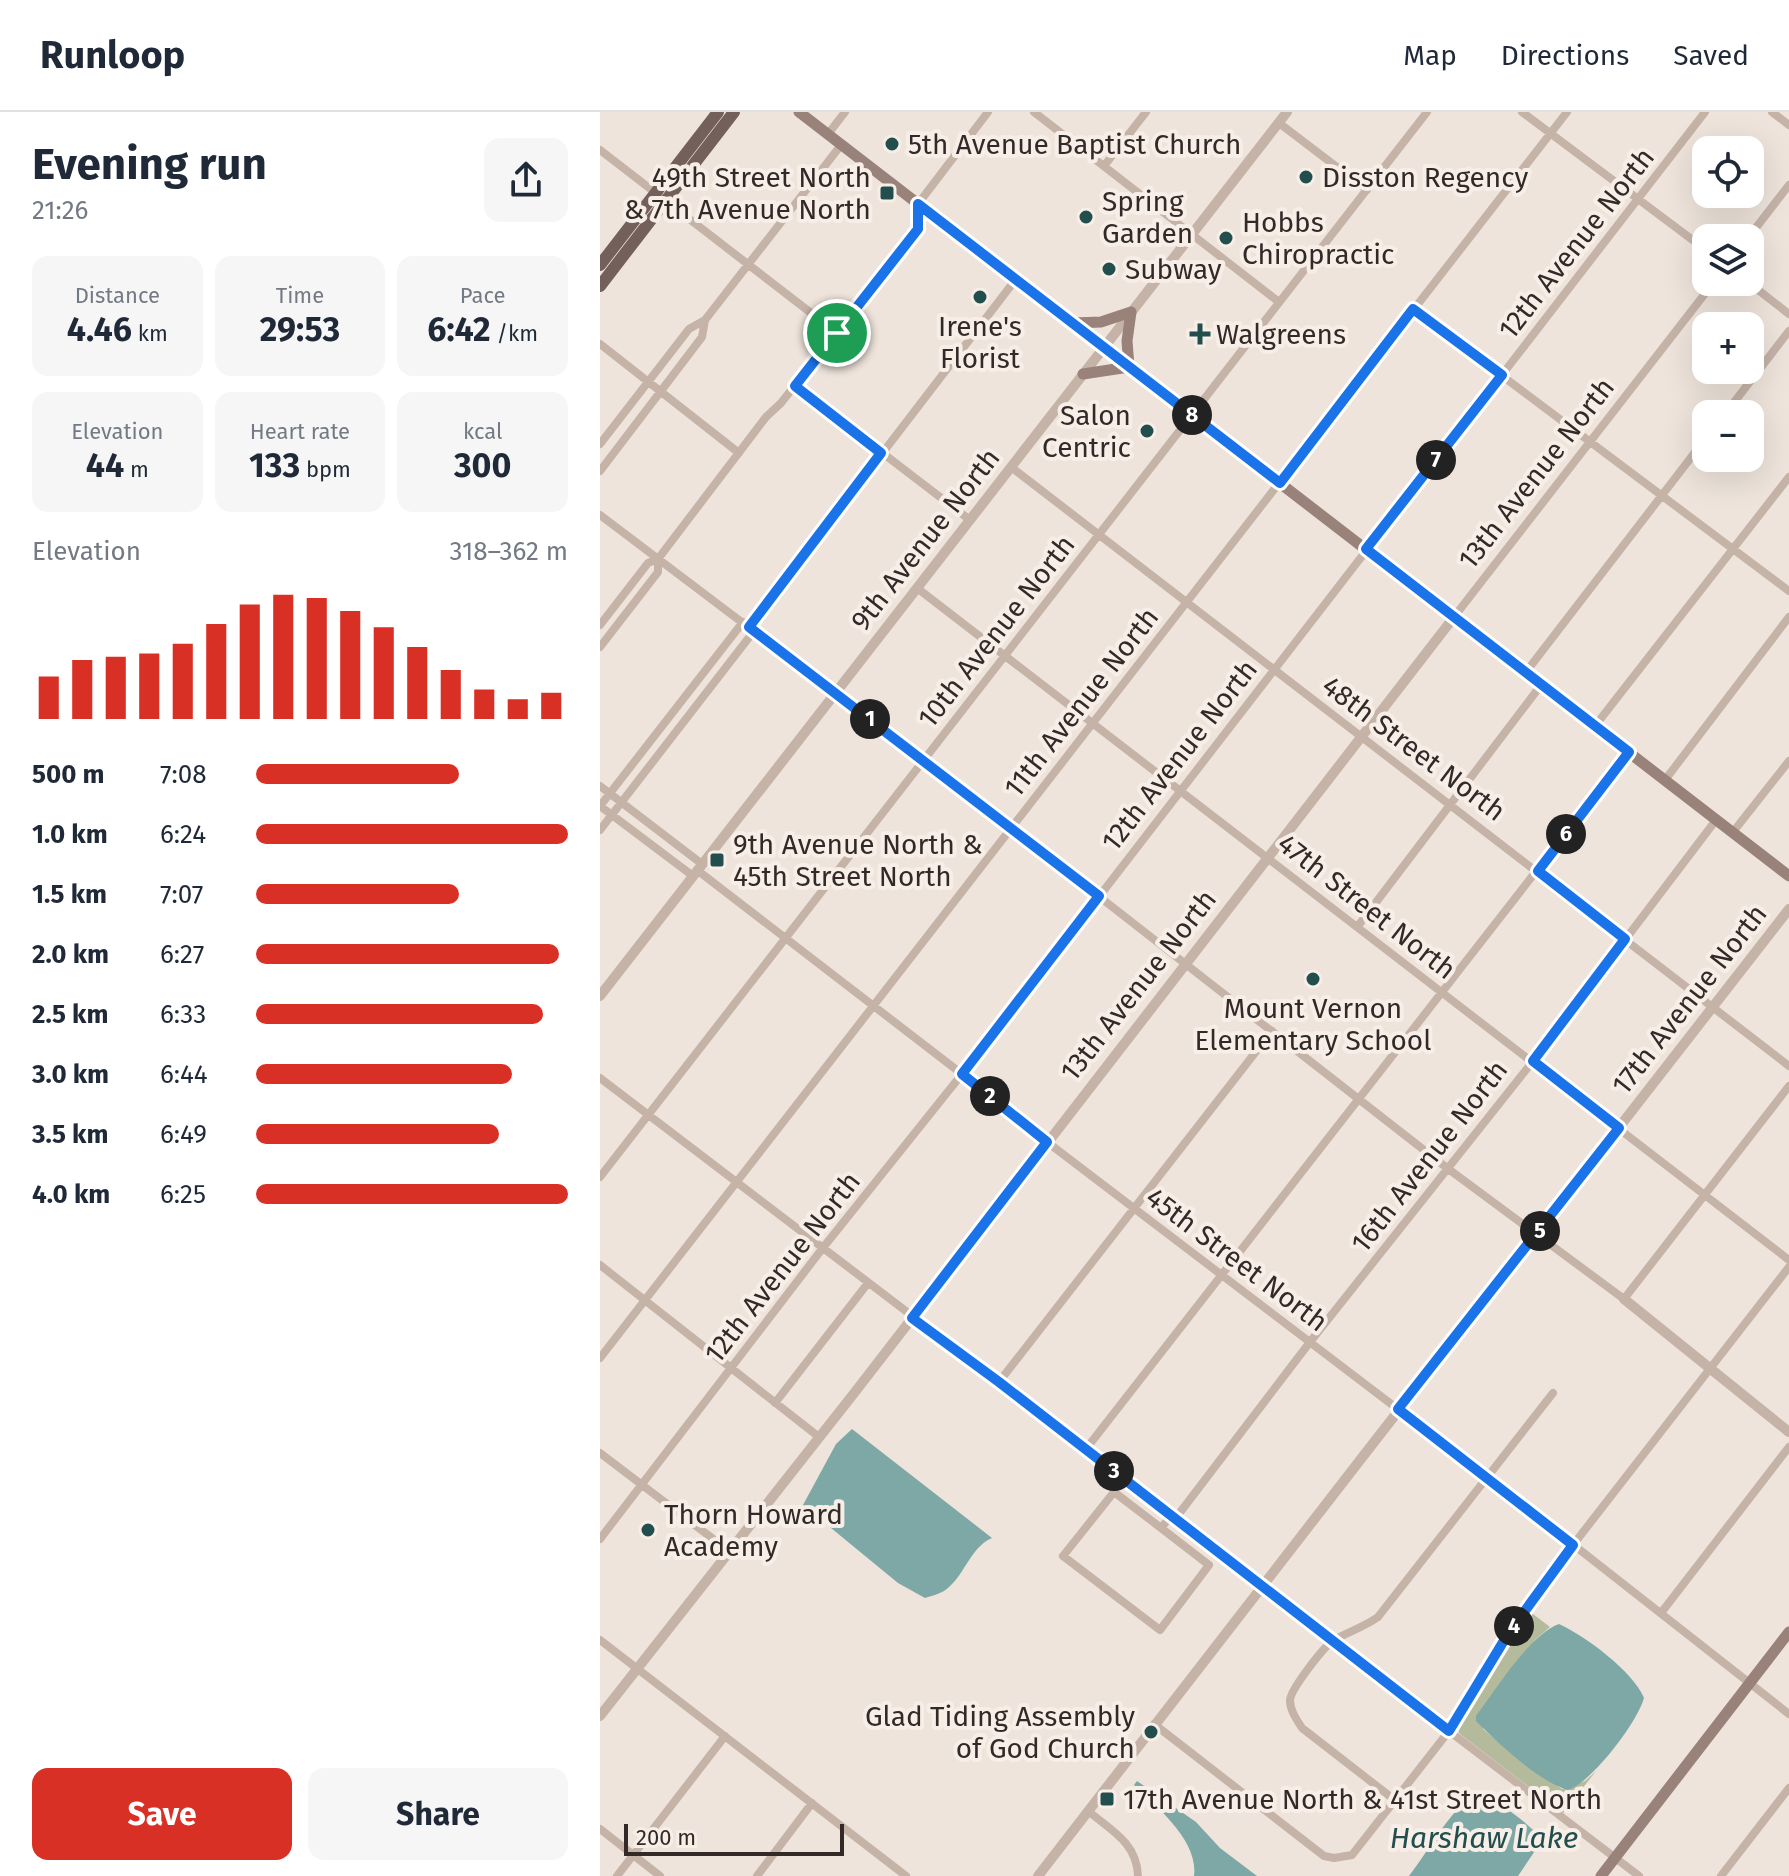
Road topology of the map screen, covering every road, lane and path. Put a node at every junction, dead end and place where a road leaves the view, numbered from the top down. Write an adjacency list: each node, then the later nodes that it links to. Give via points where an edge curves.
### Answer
1 (718, 112): 23 (main road)
2 (734, 112): 23 (main road)
3 (799, 112): 16 (main road)
4 (845, 112): 16 (street)
5 (988, 112): 25 (street)
6 (1034, 112): 20 (street)
7 (1146, 112): 20 (street)
8 (1287, 112): 14 (street, 9th Avenue North)
9 (1427, 112): 22 (street, 10th Avenue North)
10 (1522, 112): 17 (street)
11 (1567, 112): 17 (street, 11th Avenue North)
12 (1705, 112): 24 (street, 12th Avenue North)
13 (1772, 112): 15 (street)
14 (1279, 123): 22 (street); 27 (street, 9th Avenue North)
15 (1789, 125)
16 (828, 134): 18 (main road)
17 (1550, 134): 24 (street); 36 (street, 11th Avenue North)
18 (841, 145): 25 (main road); 29 (street)
19 (600, 150): 23 (street)
20 (1104, 166): 27 (street)
21 (1789, 185): 26 (street)
22 (1367, 190): 35 (street, 10th Avenue North)
23 (661, 196): 29 (street); 30 (main road); 32 (main road)
24 (1638, 198): 28 (street); 47 (street, 12th Avenue North)
25 (918, 204): 31 (main road); 42 (street, via 918,229)
26 (1759, 224)
27 (1191, 234): 35 (street); 37 (street, 9th Avenue North)
28 (1692, 239)
29 (749, 264): 39 (street); 42 (street)
30 (600, 265)
31 (1016, 279): 40 (main road); 56 (street)
32 (600, 286)
33 (1764, 294): 38 (street)
34 (1703, 296): 53 (street, 13th Avenue North)
35 (1279, 302): 52 (street, 10th Avenue North)
36 (1413, 309): 47 (street); 61 (street, 11th Avenue North)
37 (1131, 312): 40 (main road, via 1101,322); 44 (street, 9th Avenue North); 45 (main road)
38 (1789, 314)
39 (705, 320): 48 (street, via 689,329); 50 (street, via 702,337)
40 (1073, 323): 44 (main road)
41 (1789, 331): 51 (street)
42 (837, 333): 49 (street)
43 (600, 344): 48 (street)
44 (1104, 347): 45 (main road); 46 (street, 9th Avenue North)
45 (1129, 367): 46 (main road); 52 (main road)
46 (1083, 374): 58 (street, 9th Avenue North)
47 (1502, 375): 53 (street); 66 (street, 12th Avenue North)
48 (649, 381): 50 (street); 54 (street)
49 (795, 386): 55 (street); 56 (street)
50 (661, 390): 55 (street); 59 (street)
51 (1736, 400)
52 (1192, 415): 61 (main road); 65 (street, 10th Avenue North)
53 (1590, 442): 62 (street); 72 (street, 13th Avenue North)
54 (600, 444)
55 (739, 453): 68 (street)
56 (881, 453): 64 (street); 75 (street)
57 (1692, 456): 62 (street)
58 (1011, 467): 64 (street, 9th Avenue North); 65 (street, 48th Street North)
59 (600, 471)
60 (1789, 477): 67 (street)
61 (1280, 483): 66 (main road); 71 (street, 11th Avenue North)
62 (1662, 496): 67 (street); 79 (street)
63 (600, 515): 68 (street)
64 (970, 520): 69 (street, 9th Avenue North)
65 (1099, 534): 71 (street, 48th Street North); 77 (street, 10th Avenue North)
66 (1366, 549): 72 (main road); 78 (street, 12th Avenue North)
67 (1734, 550): 70 (street); 83 (street)
68 (658, 559): 74 (street, via 648,563); 75 (street); 76 (street, via 658,572)
69 (917, 588): 77 (street, 47th Street North); 81 (street, 9th Avenue North)
70 (1789, 591)
71 (1187, 601): 78 (street, 48th Street North); 82 (street, 11th Avenue North)
72 (1454, 617): 79 (main road); 84 (street, 13th Avenue North)
73 (1789, 617): 88 (street)
74 (600, 625)
75 (748, 626): 81 (street); 91 (street); 92 (street)
76 (600, 647)
77 (1006, 655): 82 (street, 47th Street North); 86 (street, 10th Avenue North)
78 (1274, 669): 84 (street, 48th Street North); 90 (street, 12th Avenue North)
79 (1526, 672): 80 (main road)
80 (1541, 685): 83 (main road); 93 (street)
81 (836, 694): 86 (street); 101 (street, 9th Avenue North)
82 (1093, 722): 90 (street, 47th Street North); 97 (street, 11th Avenue North)
83 (1595, 726): 85 (main road)
84 (1362, 735): 93 (street, 48th Street North); 100 (street, 13th Avenue North)
85 (1629, 752): 88 (main road); 102 (street)
86 (924, 760): 97 (street); 107 (street, 10th Avenue North)
87 (1789, 761): 99 (street)
88 (1665, 780): 96 (main road)
89 (600, 786): 91 (street, 45th Street North)
90 (1180, 789): 100 (street, 47th Street North); 104 (street, 12th Avenue North)
91 (610, 793): 92 (street, 45th Street North); 94 (street)
92 (622, 803): 95 (street); 101 (street, 45th Street North)
93 (1450, 803): 102 (street, 48th Street North); 106 (street)
94 (600, 806): 95 (street, 45th Street North)
95 (612, 815): 98 (street); 101 (street, 45th Street North)
96 (1716, 820): 99 (main road); 108 (street, 16th Avenue North)
97 (1011, 828): 104 (street); 112 (street, 11th Avenue North)
98 (600, 830)
99 (1733, 832): 103 (main road)
100 (1267, 857): 106 (street, 47th Street North); 109 (street, 13th Avenue North)
101 (697, 870): 107 (street, 45th Street North); 111 (street, 9th Avenue North)
102 (1538, 871): 108 (street, 48th Street North); 110 (street)
103 (1789, 876)
104 (1099, 896): 109 (street); 117 (street, 12th Avenue North)
105 (1789, 909): 113 (street, 17th Avenue North)
106 (1358, 926): 110 (street, 47th Street North)
107 (786, 938): 112 (street, 45th Street North); 121 (street, 10th Avenue North)
108 (1625, 939): 113 (street, 48th Street North); 115 (street, 16th Avenue North)
109 (1185, 963): 114 (street); 123 (street, 13th Avenue North)
110 (1443, 992): 115 (street, 47th Street North); 120 (street)
111 (600, 996)
112 (874, 1006): 117 (street, 45th Street North); 126 (street, 11th Avenue North)
113 (1713, 1007): 116 (street, 48th Street North); 122 (street, 17th Avenue North)
114 (1272, 1031): 120 (street); 128 (street)
115 (1533, 1061): 122 (street, 47th Street North); 124 (street, 16th Avenue North)
116 (1789, 1066)
117 (962, 1074): 123 (street, 45th Street North); 130 (street, 12th Avenue North)
118 (600, 1078): 121 (street)
119 (1789, 1086): 127 (street)
120 (1359, 1099): 124 (street); 134 (street)
121 (647, 1116): 125 (street, 10th Avenue North); 126 (street)
122 (1619, 1128): 127 (street, 47th Street North); 129 (street, 17th Avenue North)
123 (1047, 1142): 128 (street, 45th Street North); 138 (street, 13th Avenue North)
124 (1447, 1168): 129 (street); 139 (street, 16th Avenue North)
125 (600, 1177)
126 (735, 1183): 130 (street); 137 (street, 11th Avenue North)
127 (1705, 1195): 131 (street, 47th Street North); 136 (street)
128 (1136, 1210): 134 (street, 45th Street North); 143 (street)
129 (1537, 1234): 136 (street); 146 (street, 17th Avenue North)
130 (822, 1249): 135 (street); 141 (street, 12th Avenue North)
131 (1789, 1260)
132 (600, 1265): 137 (street)
133 (1789, 1267): 142 (street)
134 (1223, 1276): 139 (street, 45th Street North); 150 (street)
135 (868, 1283): 138 (street); 145 (street)
136 (1624, 1299): 142 (street)
137 (645, 1301): 140 (street, 11th Avenue North); 141 (street)
138 (912, 1318): 143 (street); 148 (street, 13th Avenue North)
139 (1310, 1342): 146 (street, 45th Street North); 154 (street, 16th Avenue North)
140 (600, 1358)
141 (731, 1368): 145 (street); 153 (street, 12th Avenue North)
142 (1710, 1369): 147 (street); 157 (street)
143 (999, 1382): 150 (street)
144 (1553, 1393): 152 (street)
145 (775, 1403): 148 (street)
146 (1398, 1409): 152 (street, 45th Street North); 159 (street, 17th Avenue North)
147 (1789, 1432)
148 (819, 1437): 158 (street, 13th Avenue North)
149 (1789, 1447): 160 (street)
150 (1086, 1449): 154 (street)
151 (600, 1453): 153 (street)
152 (1487, 1477): 157 (street, 45th Street North); 163 (street, via 1378,1617)
153 (641, 1485): 156 (street, 12th Avenue North); 158 (street)
154 (1173, 1518): 155 (street, 16th Avenue North); 159 (street)
155 (1161, 1528): 155 (street, via 1209,1565 1160,1630 1063,1556 1114,1492)
156 (600, 1539)
157 (1573, 1545): 160 (street, 45th Street North); 169 (street, via 1508,1634)
158 (729, 1551): 164 (street, 13th Avenue North)
159 (1262, 1587): 163 (street); 168 (street, 17th Avenue North)
160 (1661, 1613): 165 (street, 45th Street North)
161 (1789, 1632): 165 (main road)
162 (600, 1640): 164 (street)
163 (1331, 1641): 169 (street); 172 (street, via 1295,1688 1290,1700 1294,1716 1302,1728)
164 (637, 1669): 167 (street, 13th Avenue North); 170 (street)
165 (1749, 1684): 166 (street, 45th Street North); 177 (main road)
166 (1789, 1714)
167 (600, 1716)
168 (1154, 1724): 172 (street, via 1324,1856 1352,1855); 174 (street, 17th Avenue North)
169 (1449, 1731): 172 (street); 177 (street)
170 (725, 1736): 173 (street); 176 (street)
171 (1789, 1788): 186 (street)
172 (1396, 1801)
173 (812, 1803): 178 (street); 181 (street)
174 (1088, 1811): 182 (street, 17th Avenue North); 183 (street, via 1128,1844)
175 (600, 1829): 176 (street)
176 (633, 1855): 179 (street); 180 (street)
177 (1615, 1858): 184 (main road); 185 (street)
178 (901, 1875)
179 (617, 1876)
180 (660, 1876)
181 (757, 1876)
182 (1038, 1876)
183 (1138, 1876)
184 (1601, 1876)
185 (1639, 1876)
186 (1721, 1876)

